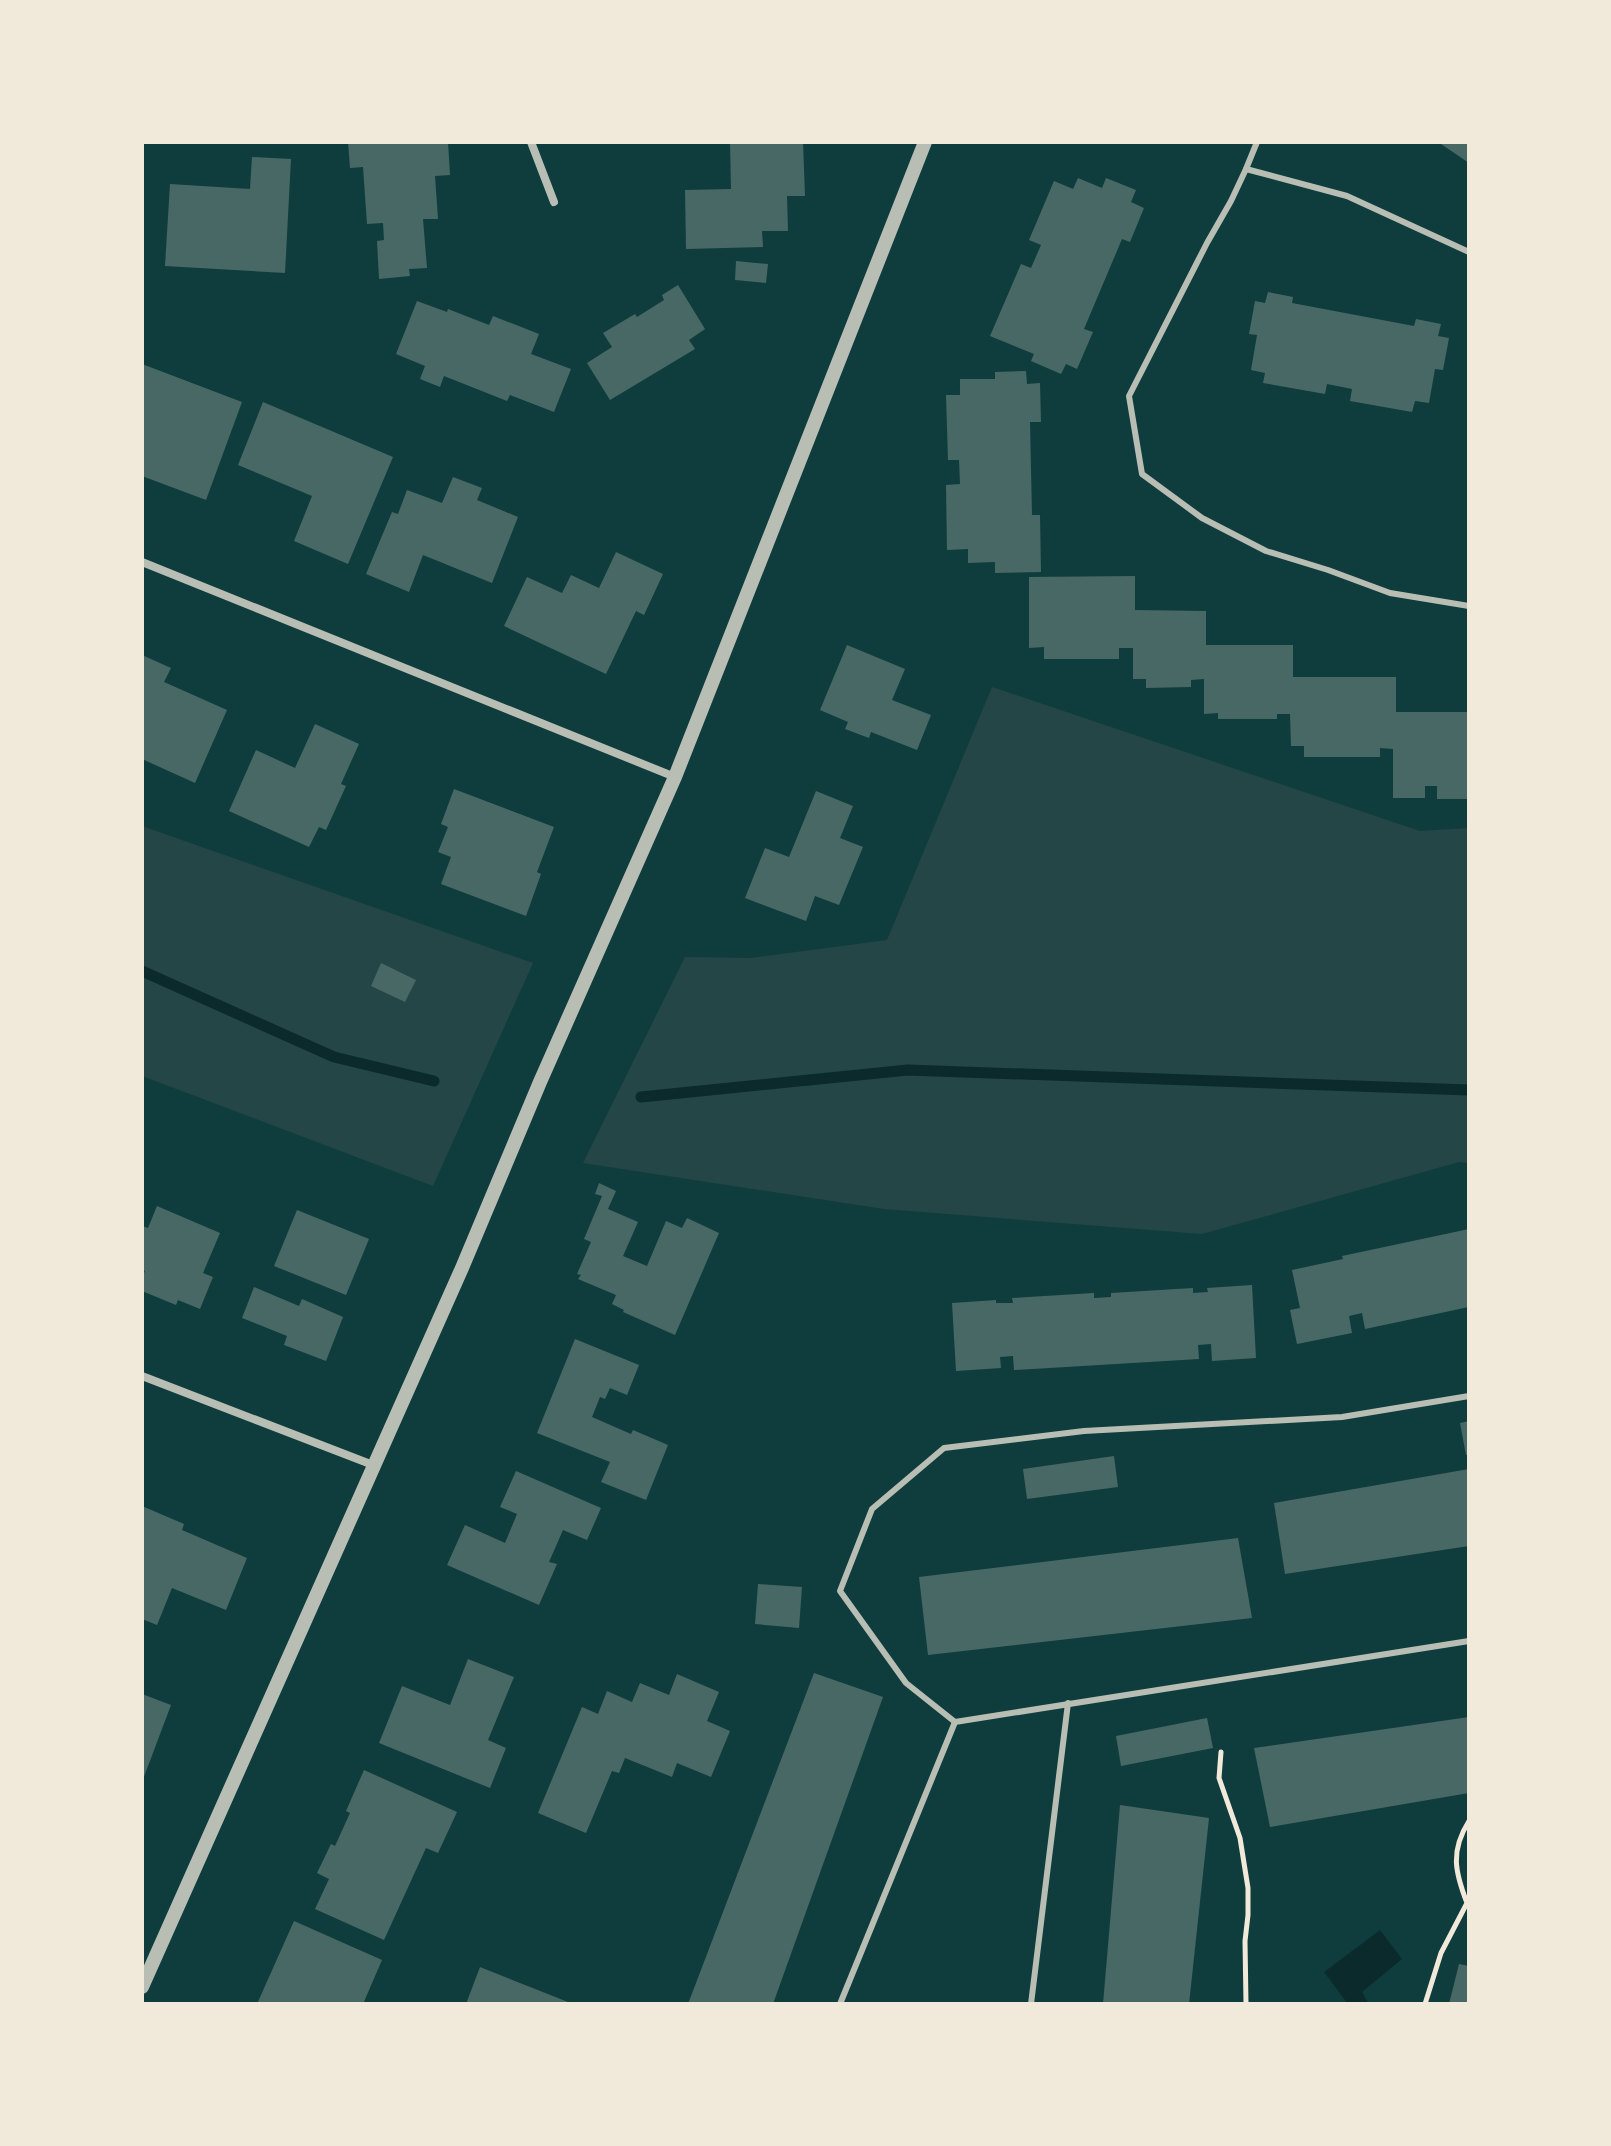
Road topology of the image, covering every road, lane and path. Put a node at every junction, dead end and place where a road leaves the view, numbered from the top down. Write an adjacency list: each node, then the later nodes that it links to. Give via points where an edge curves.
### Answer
1 (531, 142): 5 (street)
2 (925, 142): 9 (street)
3 (1257, 142): 4 (lane)
4 (1246, 169): 6 (lane, via 1347,196); 8 (lane, via 1129,396 1142,474 1202,518 1266,551 1390,593)
5 (554, 202)
6 (1469, 252)
7 (142, 562): 9 (street)
8 (1469, 606)
9 (675, 777): 12 (street)
10 (142, 1376): 12 (street)
11 (1469, 1396): 15 (lane, via 1342,1417 1084,1431 944,1448 872,1509 840,1591 906,1683)
12 (373, 1465): 18 (street)
13 (1469, 1641): 14 (lane)
14 (1068, 1703): 15 (lane); 20 (lane)
15 (955, 1722): 19 (lane)
16 (1221, 1752): 21 (path, via 1219,1778 1240,1838 1248,1888)
17 (1469, 1821): 22 (path, via 1455,1856 1467,1903 1441,1953)
18 (142, 1987)
19 (840, 2004)
20 (1031, 2004)
21 (1246, 2004)
22 (1425, 2004)

